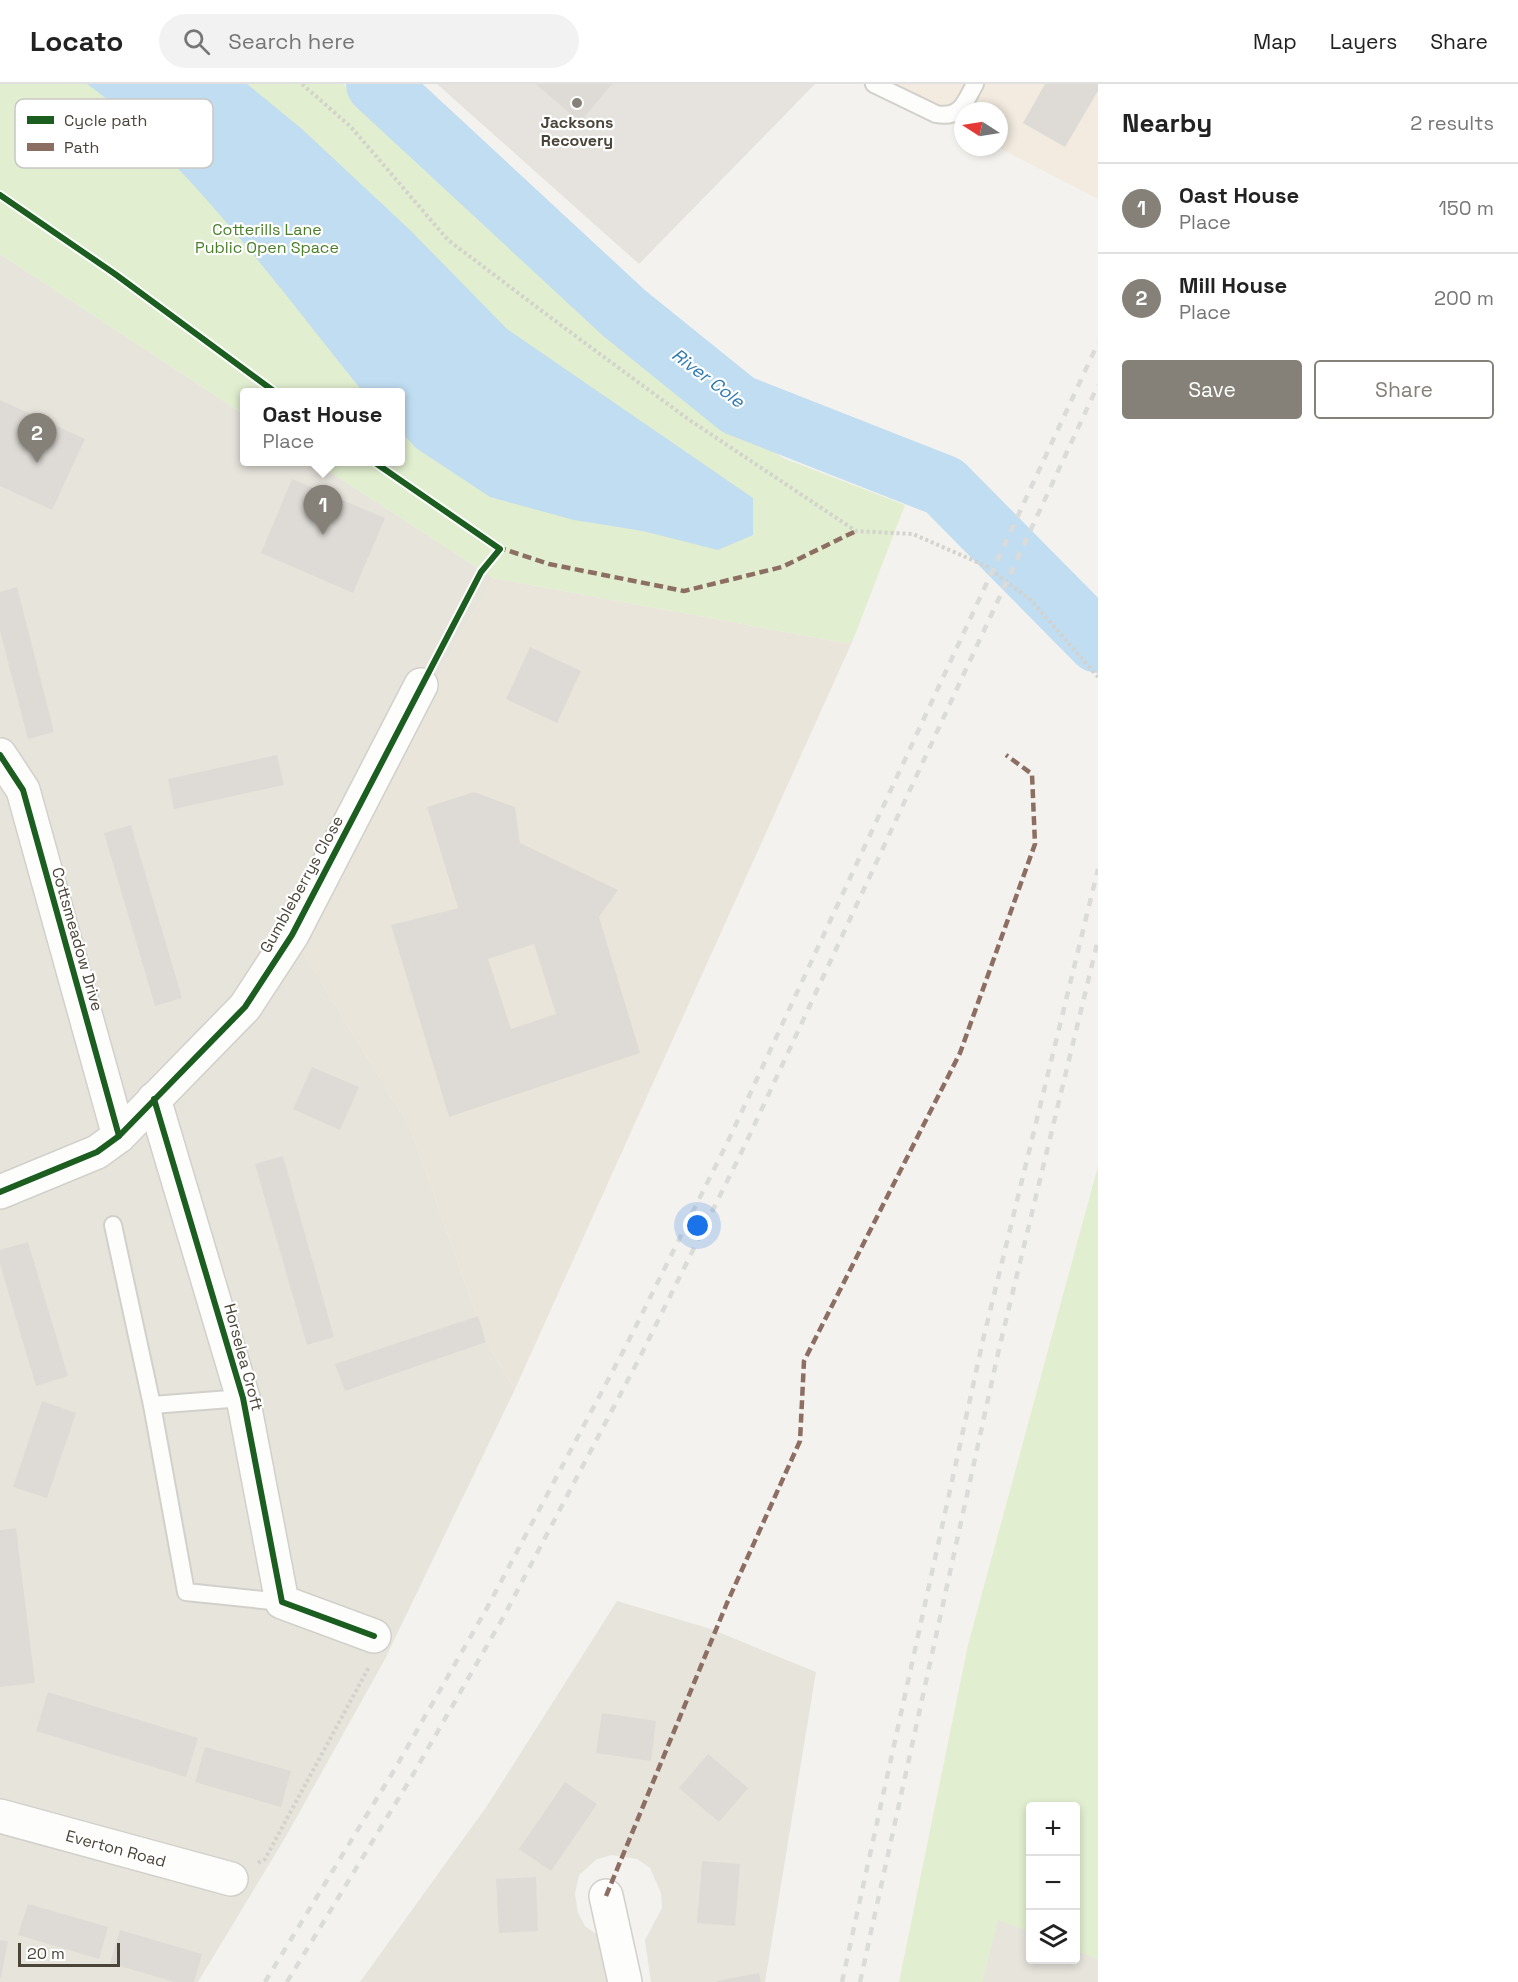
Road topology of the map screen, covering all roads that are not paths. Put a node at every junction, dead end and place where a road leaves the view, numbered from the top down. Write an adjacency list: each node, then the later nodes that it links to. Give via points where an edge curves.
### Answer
1 (874, 84): 2 (lane, via 945,116 962,108)
2 (975, 84)
3 (421, 685): 5 (street, Gumbleberrys Close, via 292,935 245,1007)
4 (0, 755): 6 (street, Cottsmeadow Drive, via 22,790)
5 (154, 1100): 6 (street, Gumbleberrys Close); 9 (street, Horselea Croft)
6 (119, 1136): 7 (street, Gumbleberrys Close, via 98,1152)
7 (0, 1192)
8 (112, 1225): 10 (lane)
9 (243, 1398): 10 (lane); 11 (street, Horselea Croft)
10 (152, 1405): 11 (lane, via 186,1592)
11 (282, 1602): 12 (street)
12 (374, 1636)
13 (0, 1816): 14 (street, Everton Road)
14 (231, 1879)
15 (606, 1896): 16 (street)
16 (625, 1982)

